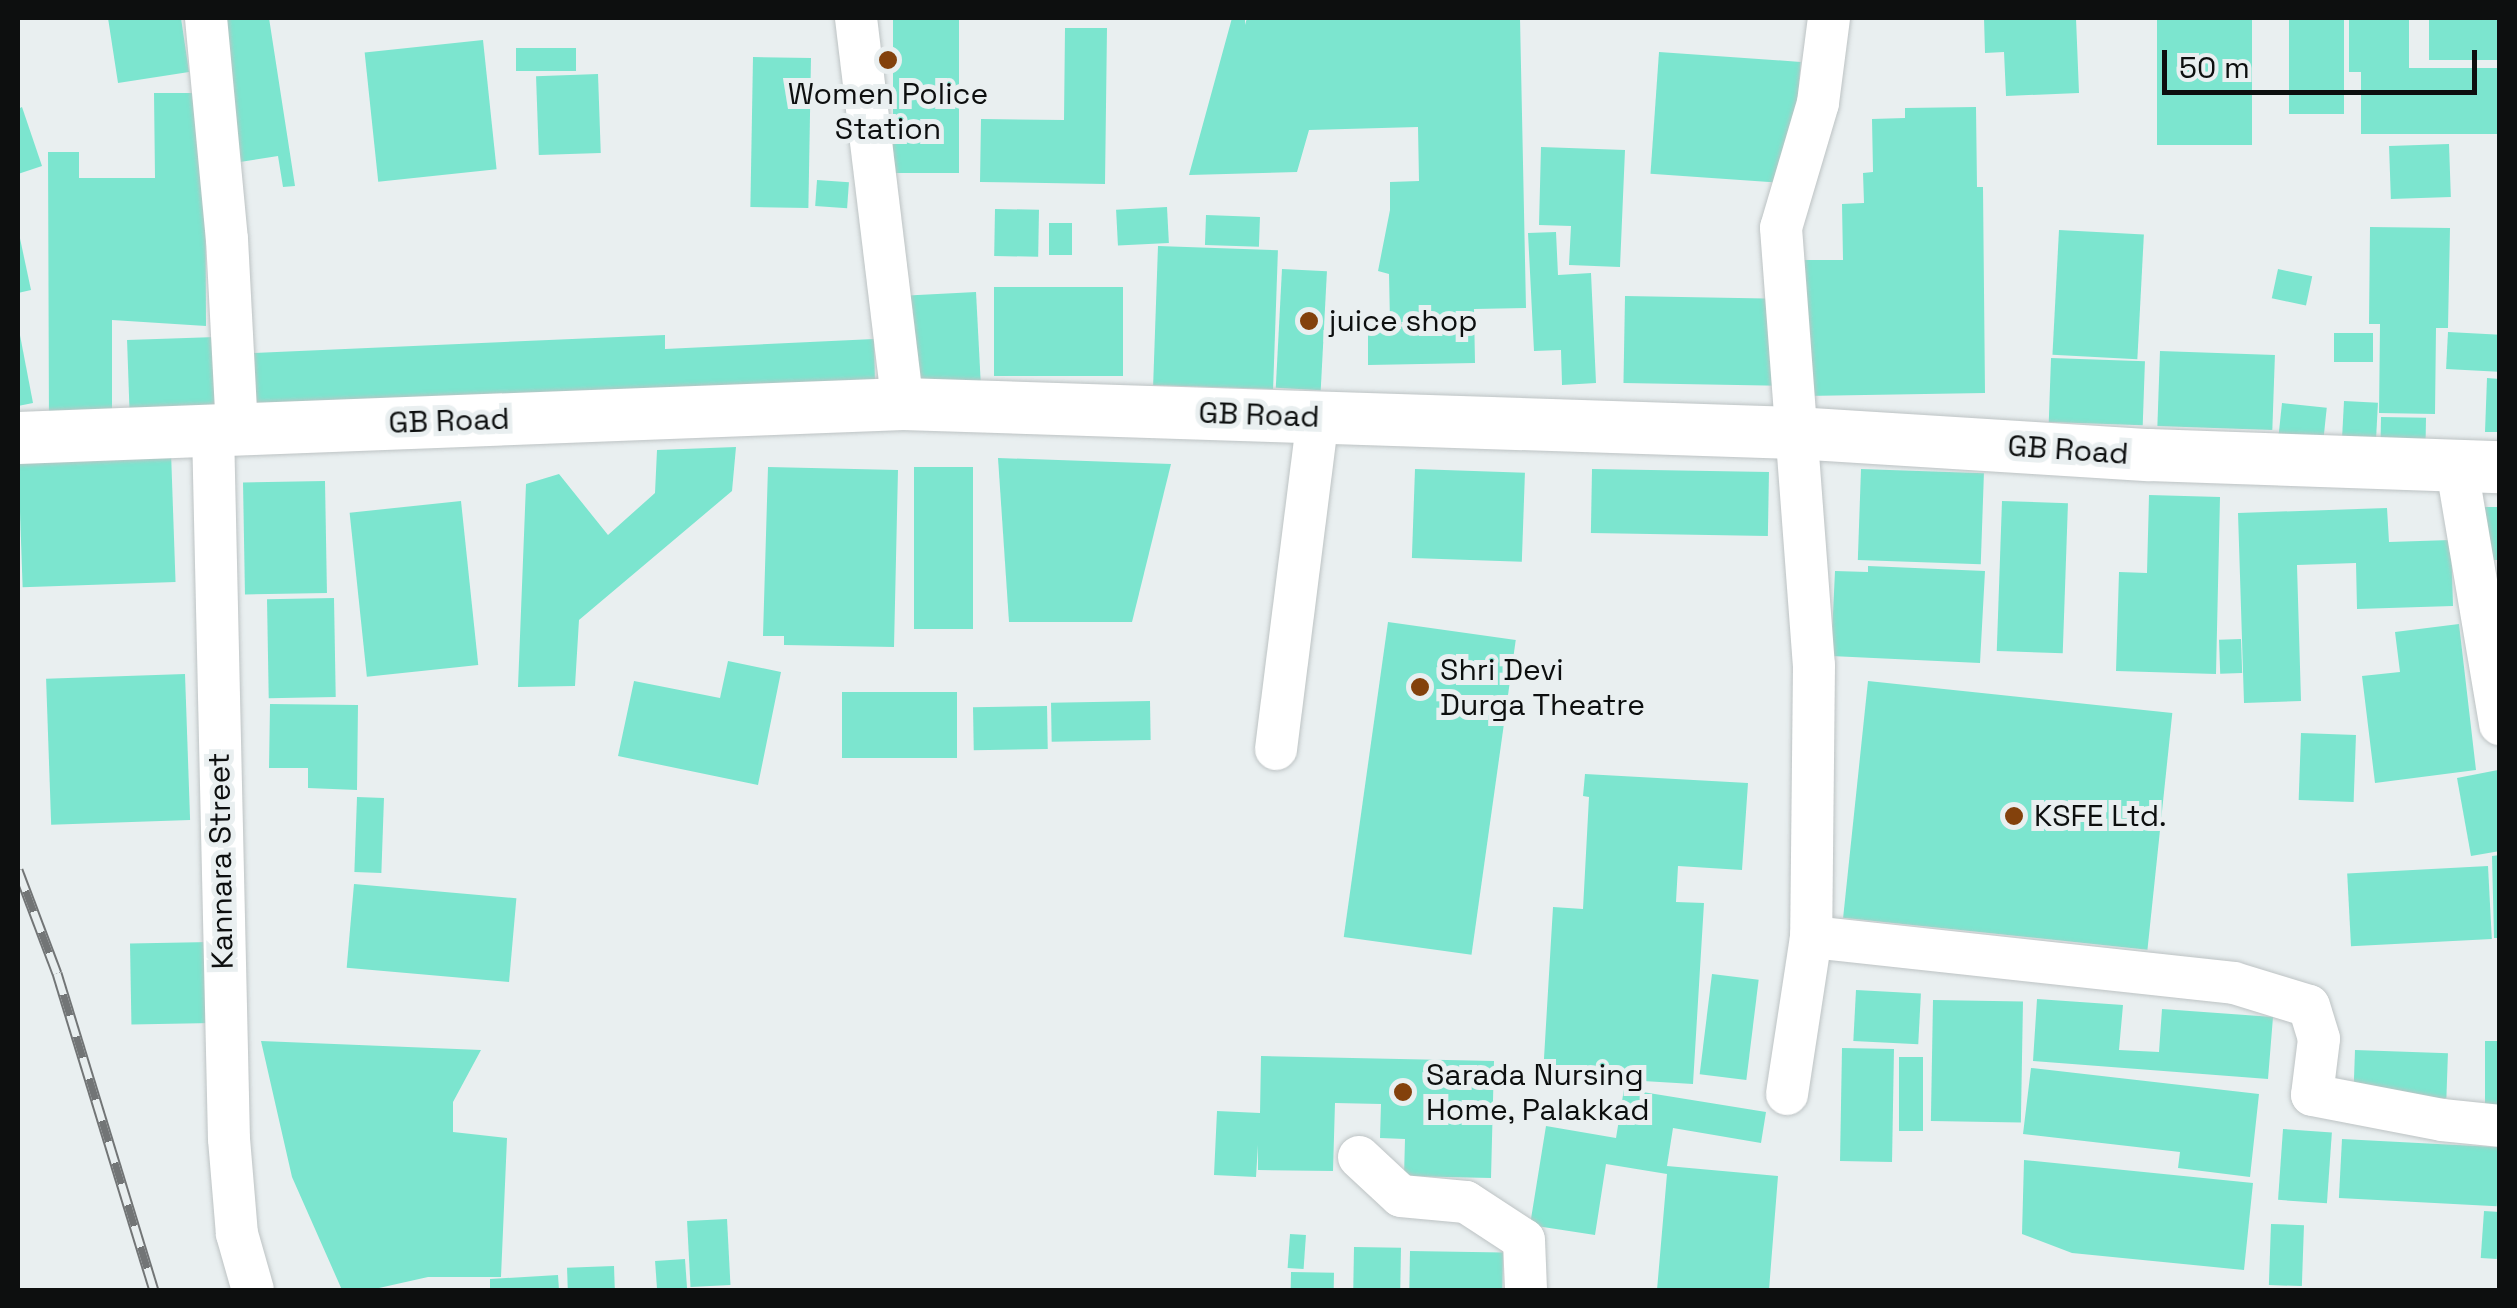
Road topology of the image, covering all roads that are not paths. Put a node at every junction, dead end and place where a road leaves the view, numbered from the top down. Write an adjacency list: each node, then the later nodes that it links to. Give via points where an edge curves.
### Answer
1 (206, 18): 6 (street, Kannara Street, via 227,239)
2 (856, 18): 4 (street)
3 (1829, 18): 7 (street, via 1818,103 1781,228)
4 (902, 404): 5 (street, GB Road); 6 (street, GB Road)
5 (1318, 417): 7 (street, GB Road); 11 (street)
6 (225, 429): 8 (street, GB Road); 16 (street, Kannara Street, via 228,1139 238,1234)
7 (1795, 432): 9 (street, GB Road); 12 (street, via 1814,665)
8 (18, 438)
9 (2478, 468): 10 (street)
10 (2500, 724)
11 (1276, 749)
12 (1811, 937): 13 (street); 14 (street, via 2234,983 2309,1006 2319,1039 2312,1095)
13 (1787, 1094)
14 (2500, 1126)
15 (1359, 1157): 17 (street, via 1401,1196 1466,1202 1524,1240)
16 (253, 1290)
17 (1526, 1290)

